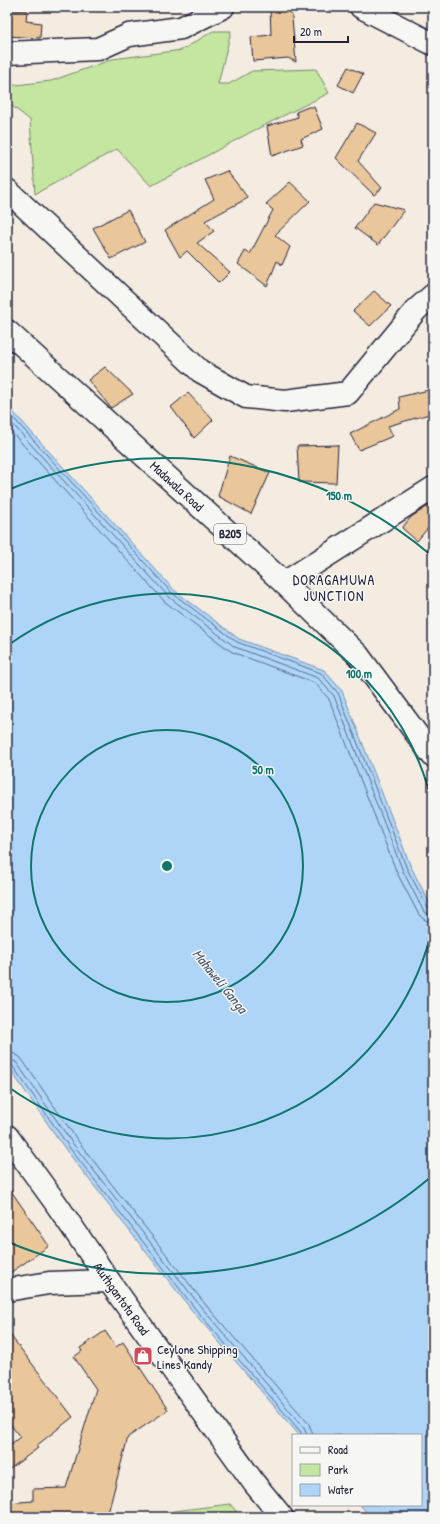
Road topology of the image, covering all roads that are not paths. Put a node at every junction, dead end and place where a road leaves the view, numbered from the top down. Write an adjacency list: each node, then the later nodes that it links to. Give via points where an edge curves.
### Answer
1 (223, 7): 4 (street, via 181,28 129,35 98,49)
2 (361, 7): 3 (street)
3 (433, 44)
4 (7, 53)
5 (7, 190): 6 (street, via 200,370 246,397 285,401 348,393 416,310)
6 (433, 295)
7 (7, 331): 9 (street, Madawala Road / B205)
8 (433, 488): 9 (street)
9 (284, 583): 10 (street, Madawala Road / B205, via 358,655)
10 (433, 756)
11 (7, 1136): 12 (street, Aluthgantota Road)
12 (110, 1281): 13 (street, via 49,1283); 14 (street, Aluthgantota Road, via 254,1483)
13 (7, 1290)
14 (282, 1517)

